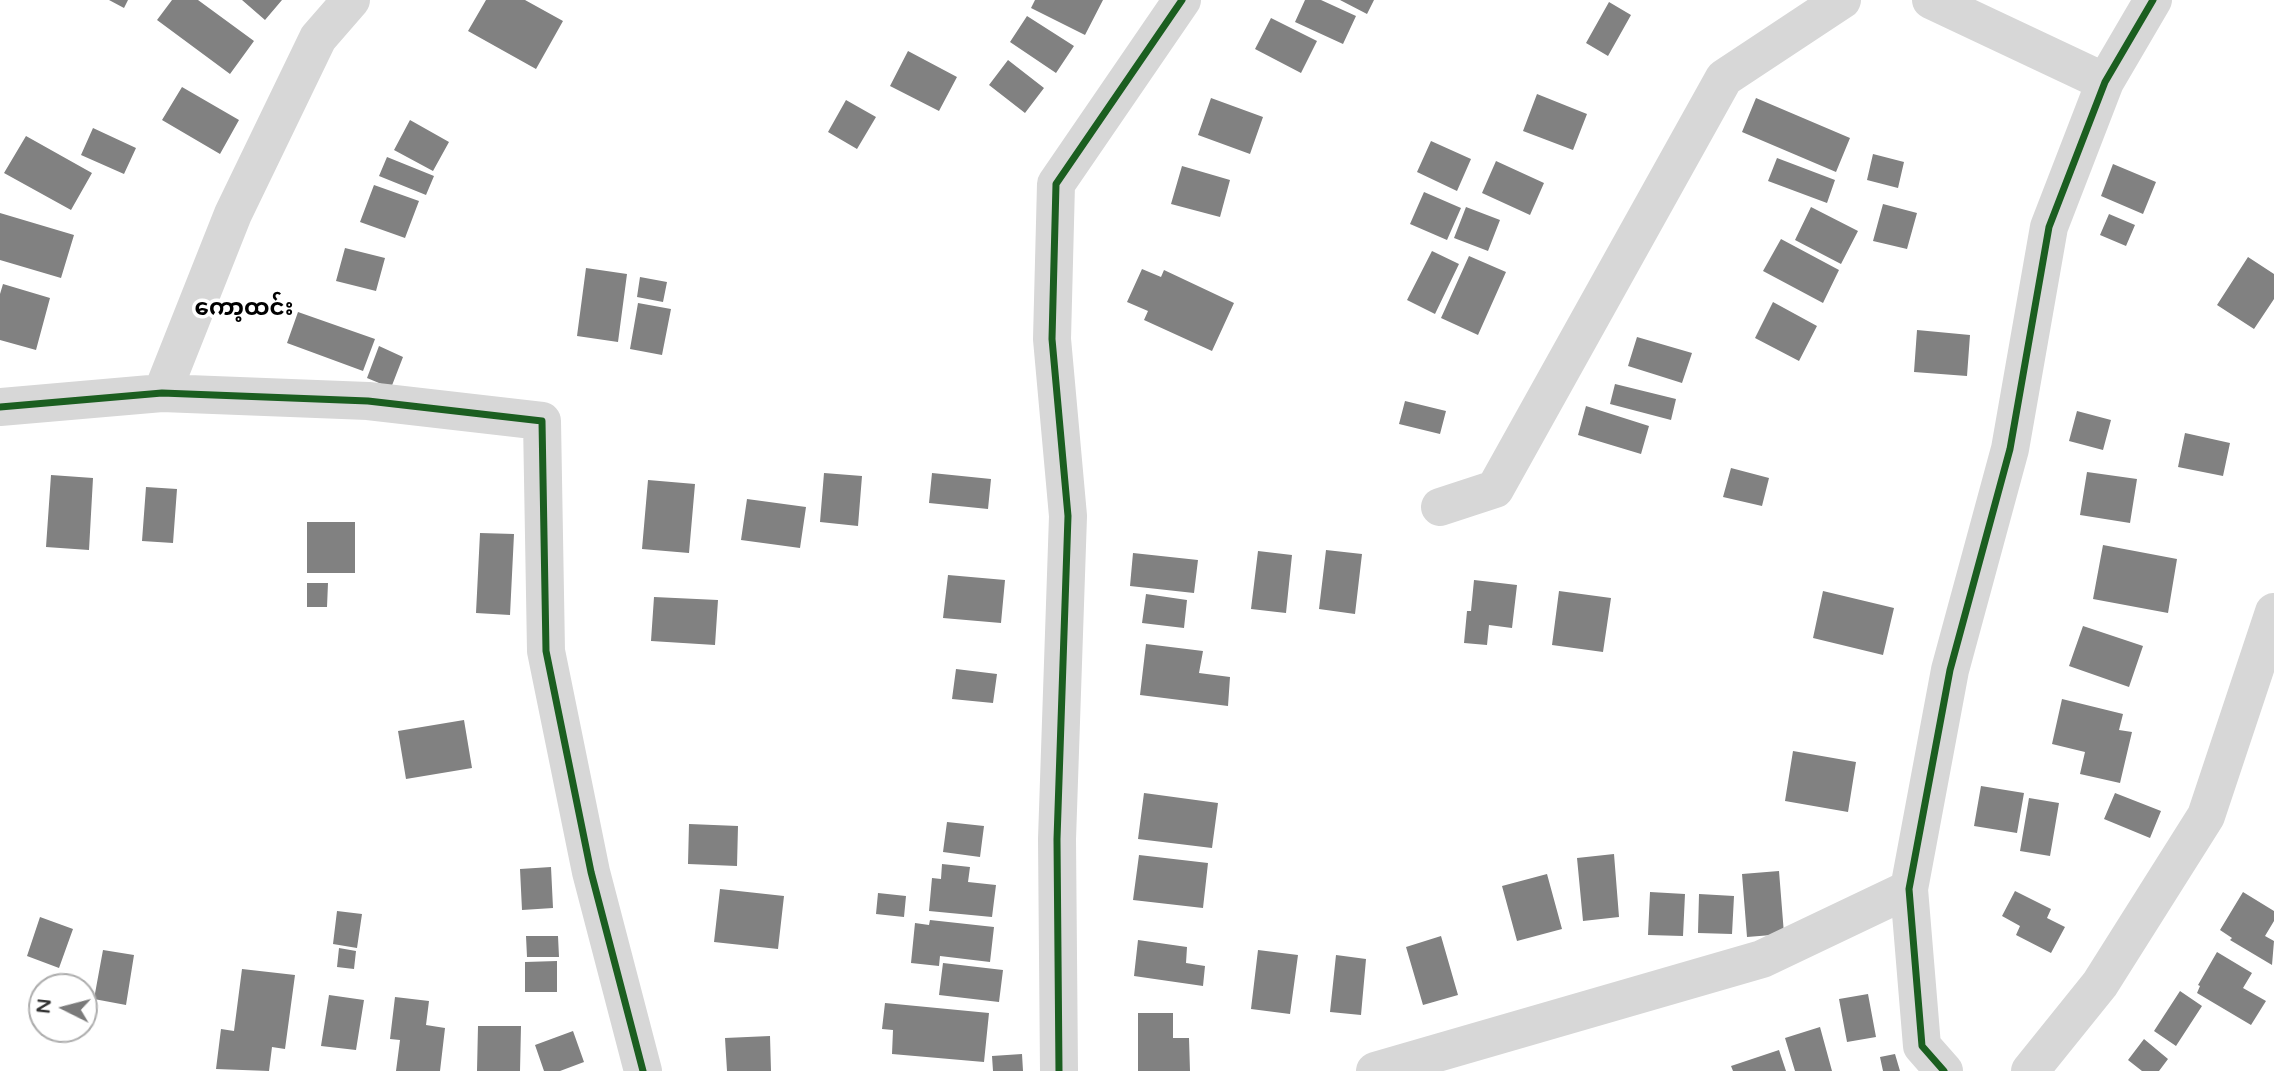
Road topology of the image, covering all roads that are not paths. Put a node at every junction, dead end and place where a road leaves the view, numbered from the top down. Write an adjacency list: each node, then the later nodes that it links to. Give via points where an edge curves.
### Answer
1 (351, 0): 7 (street, via 318,38 233,214)
2 (1182, 0): 13 (street, via 1056,184 1052,339 1068,516 1056,839)
3 (1842, 0): 9 (street, via 1724,78 1495,489)
4 (1931, 0): 6 (street)
5 (2153, 0): 6 (street)
6 (2105, 82): 11 (street, via 2049,227 2010,449 1950,670)
7 (162, 393): 8 (street); 12 (street, via 368,401 542,421 546,651 591,872)
8 (0, 407)
9 (1440, 507)
10 (2274, 612): 16 (street, via 2206,816 2100,984)
11 (1909, 889): 14 (street, via 1762,959); 15 (street, via 1922,1046)
12 (643, 1071)
13 (1059, 1071)
14 (1375, 1071)
15 (1944, 1071)
16 (2030, 1071)

